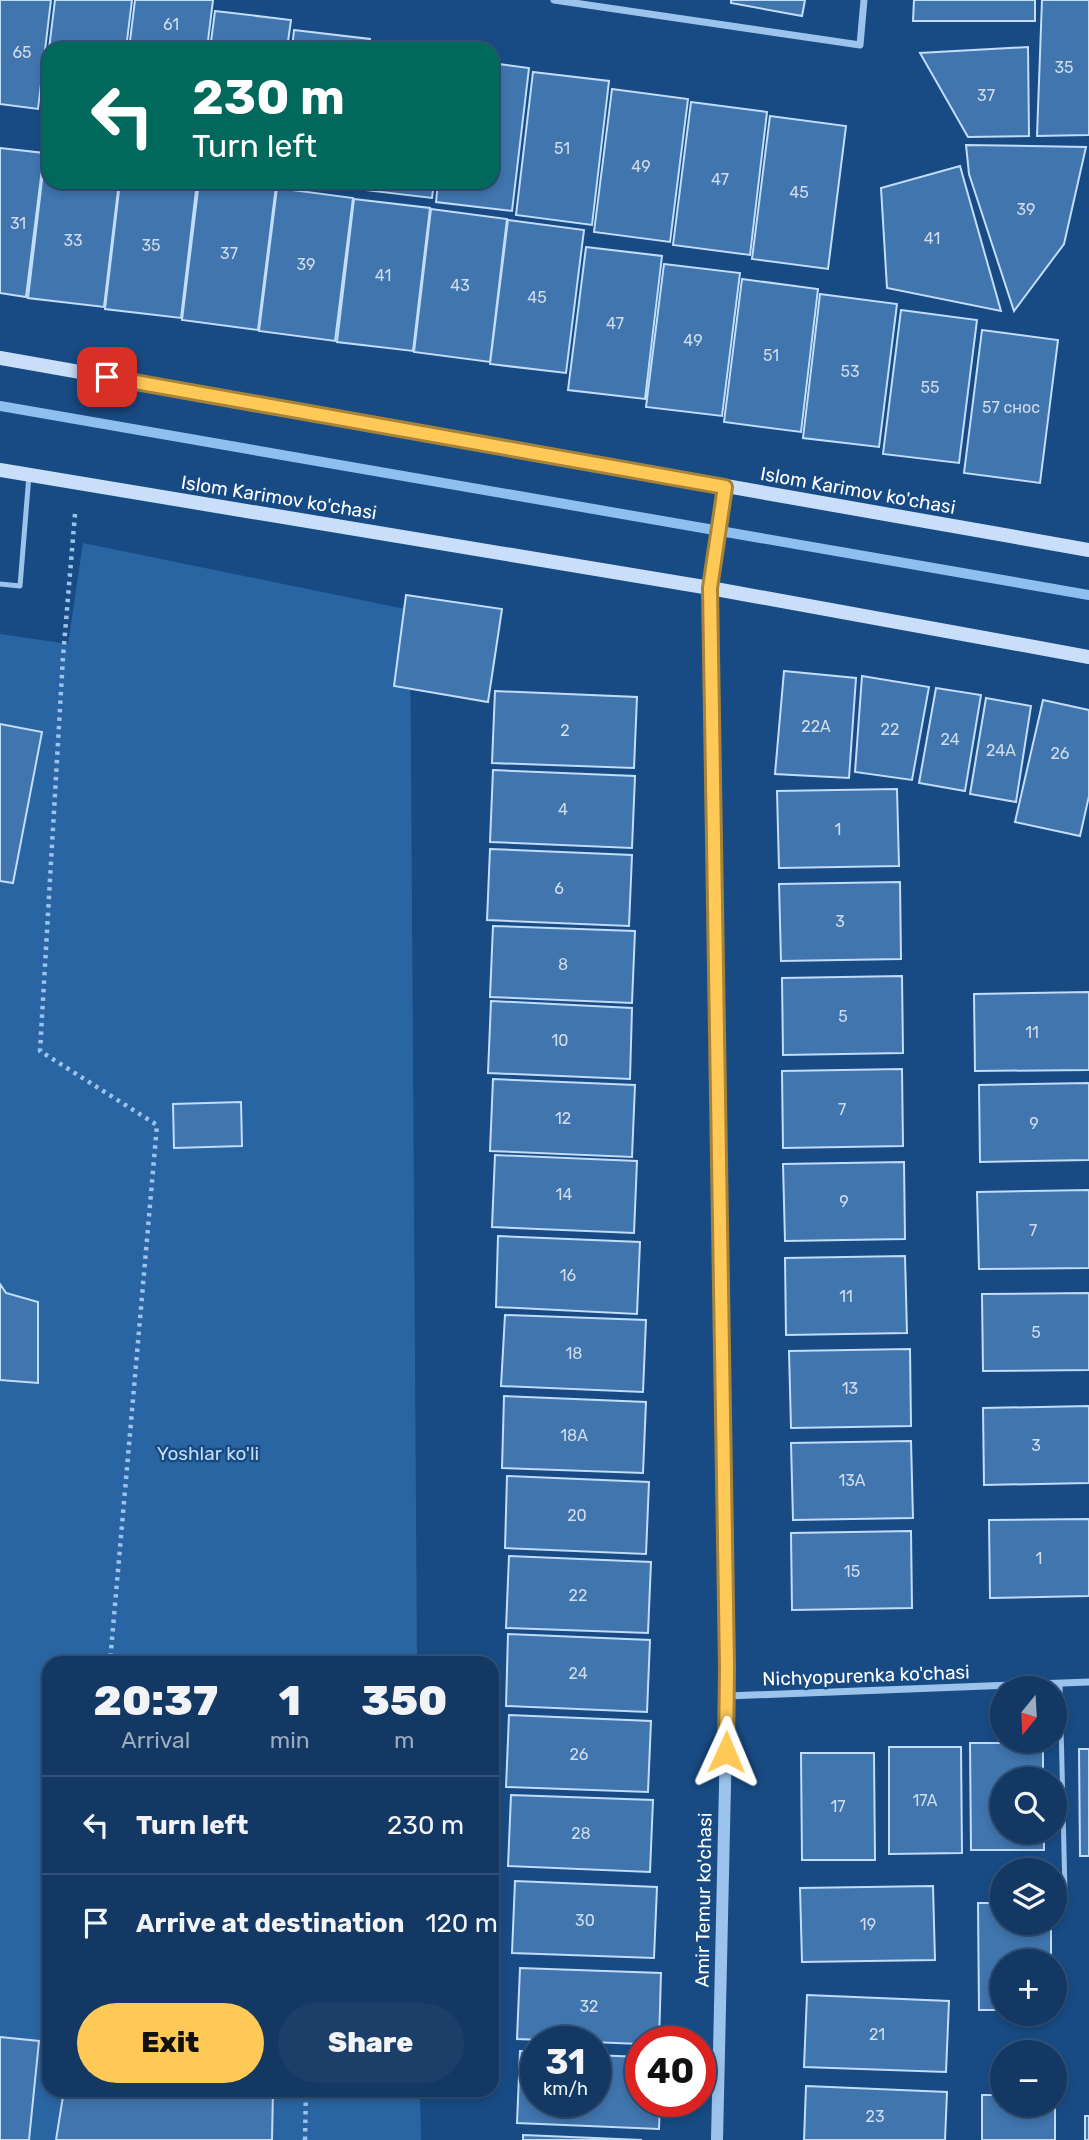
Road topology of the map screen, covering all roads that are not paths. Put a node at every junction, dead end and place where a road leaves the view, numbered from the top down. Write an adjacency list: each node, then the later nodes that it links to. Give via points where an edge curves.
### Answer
1 (554, 0): 2 (street, via 860,45)
2 (864, 0)
3 (0, 358): 6 (main road, Islom Karimov ko'chasi)
4 (0, 470): 5 (main road, Islom Karimov ko'chasi)
5 (29, 475): 8 (lane, via 20,586); 9 (main road, Islom Karimov ko'chasi)
6 (725, 487): 7 (main road, Islom Karimov ko'chasi); 9 (street, Amir Temur ko'chasi)
7 (1089, 550)
8 (0, 584)
9 (710, 588): 10 (main road, Islom Karimov ko'chasi); 14 (street, Amir Temur ko'chasi)
10 (1089, 657)
11 (1089, 1682): 12 (street, Nichyopurenka ko'chasi)
12 (1068, 1683)
13 (990, 1686): 14 (street, Nichyopurenka ko'chasi)
14 (727, 1696): 17 (street, Amir Temur ko'chasi)
15 (1062, 1754): 16 (lane)
16 (1064, 1858)
17 (716, 2140)

